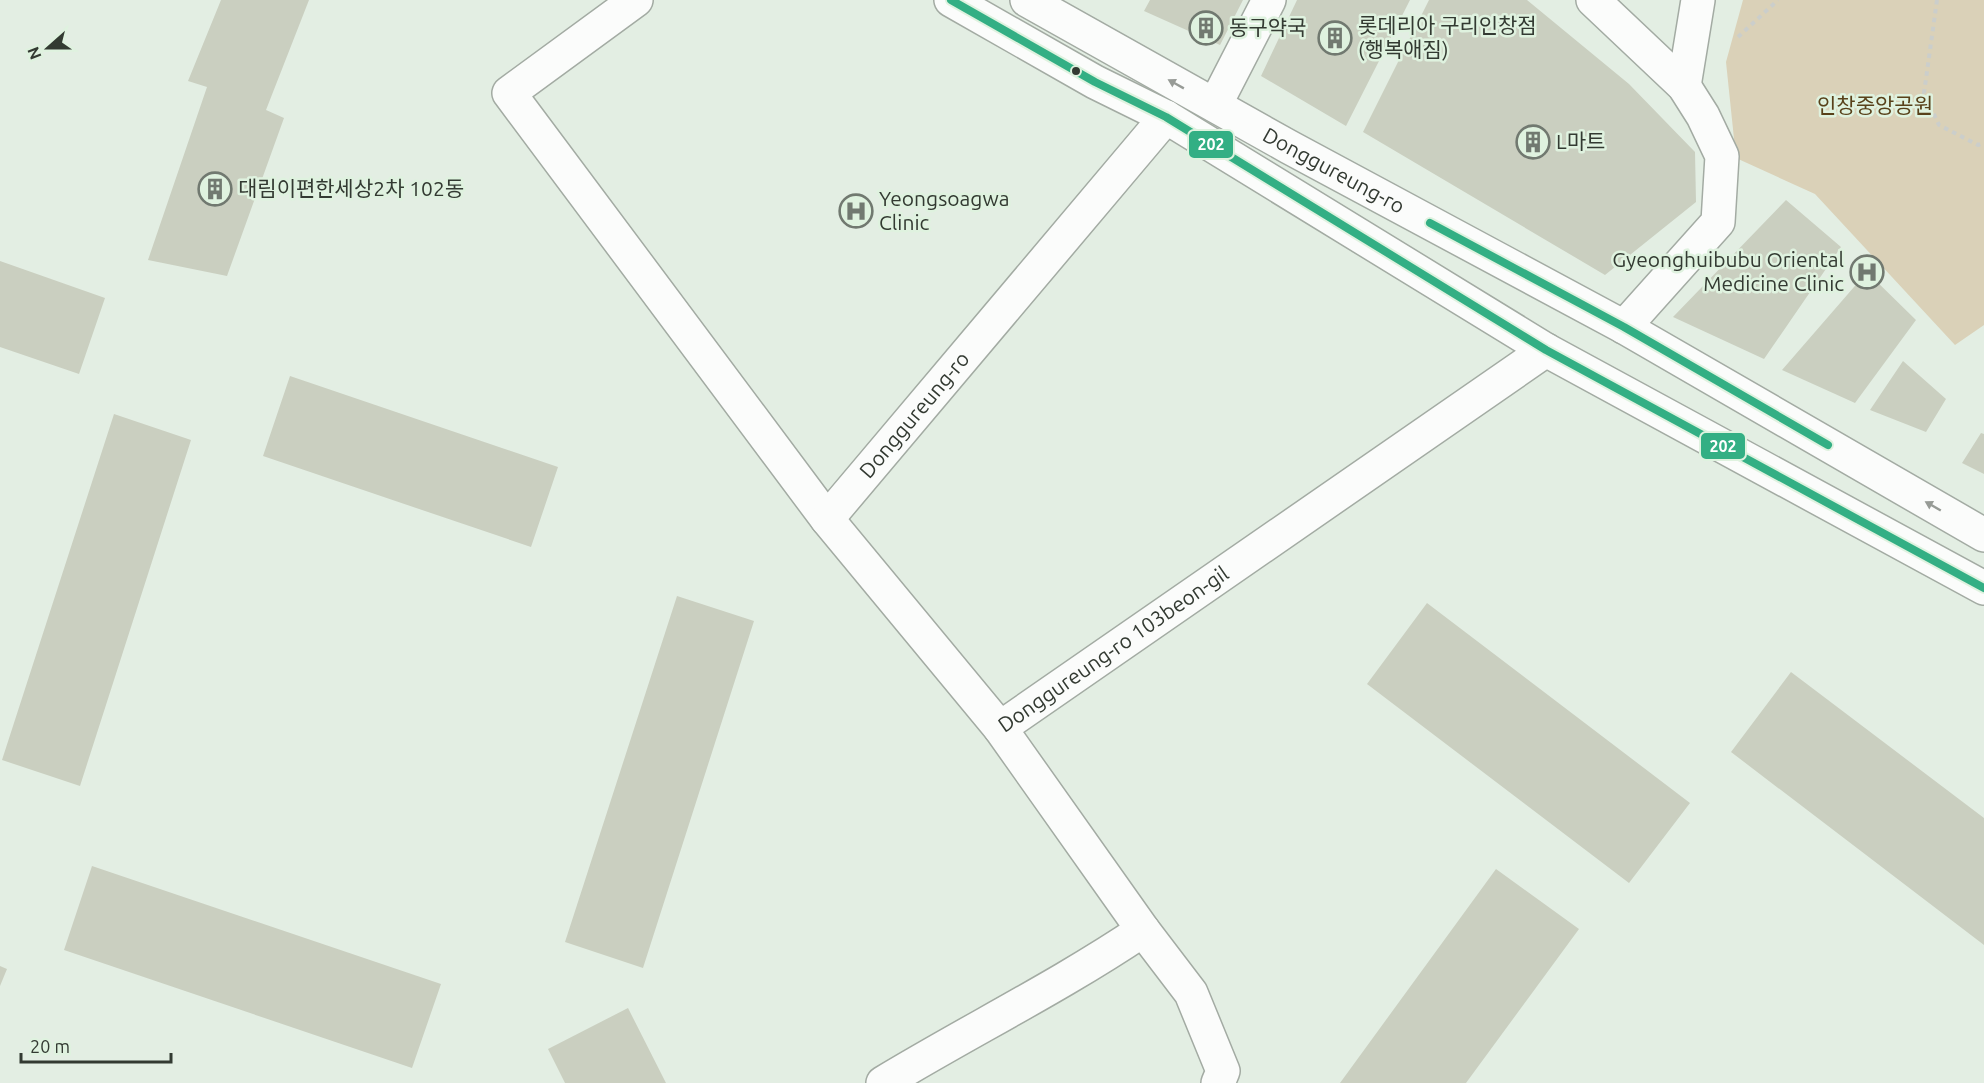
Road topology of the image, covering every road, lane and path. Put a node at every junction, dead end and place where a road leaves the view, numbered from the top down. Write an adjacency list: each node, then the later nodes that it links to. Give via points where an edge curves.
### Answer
1 (951, 0): 10 (street, Donggureung-ro, via 1095,82)
2 (1027, 0): 9 (street, Donggureung-ro, one-way to 2)
3 (1269, 0): 9 (street)
4 (1593, 0): 8 (street)
5 (1698, 0): 8 (street)
6 (1937, 0): 11 (path, via 1924,93 1939,125 1978,144)
7 (631, 2): 14 (street, via 509,93)
8 (1684, 86): 12 (street, via 1722,156 1718,222)
9 (1215, 105): 12 (street, Donggureung-ro)
10 (1166, 117): 13 (street, Donggureung-ro); 14 (street, Donggureung-ro)
11 (1984, 143)
12 (1624, 327): 15 (street, Donggureung-ro, one-way to 12)
13 (1546, 350): 16 (street, Donggureung-ro); 17 (street, Donggureung-ro 103beon-gil)
14 (827, 519): 17 (street)
15 (1984, 535)
16 (1984, 588)
17 (1000, 728): 18 (street, Donggureung-ro 103beon-gil)
18 (1143, 930): 19 (street, via 1096,962); 20 (street, Donggureung-ro 103beon-gil, via 1191,993 1223,1071)
19 (883, 1083)
20 (1218, 1083)

